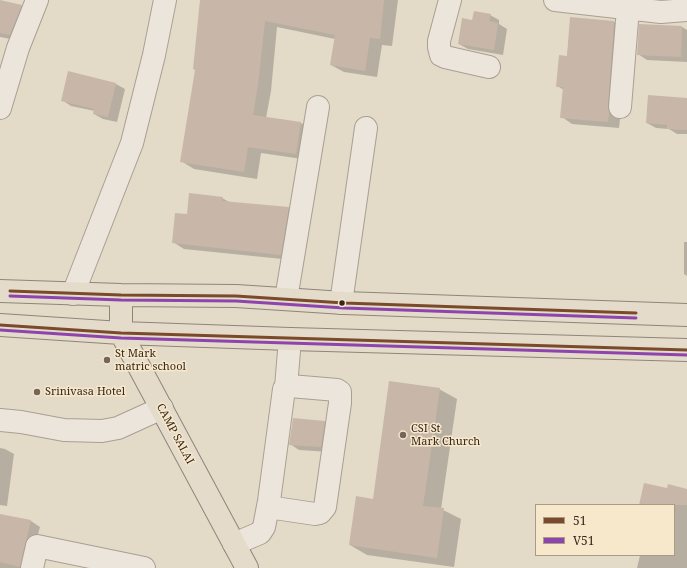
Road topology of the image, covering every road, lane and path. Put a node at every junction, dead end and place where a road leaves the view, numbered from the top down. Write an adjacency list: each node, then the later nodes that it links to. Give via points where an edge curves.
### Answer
1 (37, 0): 11 (street, via 18,48)
2 (165, 0): 14 (street, via 132,143)
3 (450, 0): 8 (street, via 438,47 441,55)
4 (555, 0): 5 (street)
5 (587, 2): 6 (street)
6 (628, 8): 7 (street, via 661,12); 10 (street)
7 (687, 10)
8 (488, 67)
9 (318, 107): 16 (street)
10 (620, 107)
11 (0, 108)
12 (366, 128): 17 (street)
13 (0, 291): 14 (main road)
14 (73, 294): 15 (main road)
15 (121, 295): 16 (main road); 20 (main road, CAMP SALAI)
16 (286, 299): 17 (main road)
17 (341, 303): 18 (main road)
18 (687, 315)
19 (0, 325): 20 (main road)
20 (121, 333): 21 (main road); 24 (main road, CAMP SALAI)
21 (290, 339): 22 (main road); 23 (street)
22 (687, 350)
23 (286, 387): 26 (street, via 283,392); 26 (street, via 340,392 325,507 320,513 315,514)
24 (162, 408): 25 (street, via 118,428 102,431 64,430); 27 (main road, CAMP SALAI)
25 (0, 420)
26 (268, 508): 27 (street, via 260,533)
27 (234, 544): 30 (main road, CAMP SALAI)
28 (32, 568): 29 (street, via 37,546)
29 (144, 568)
30 (247, 568)

